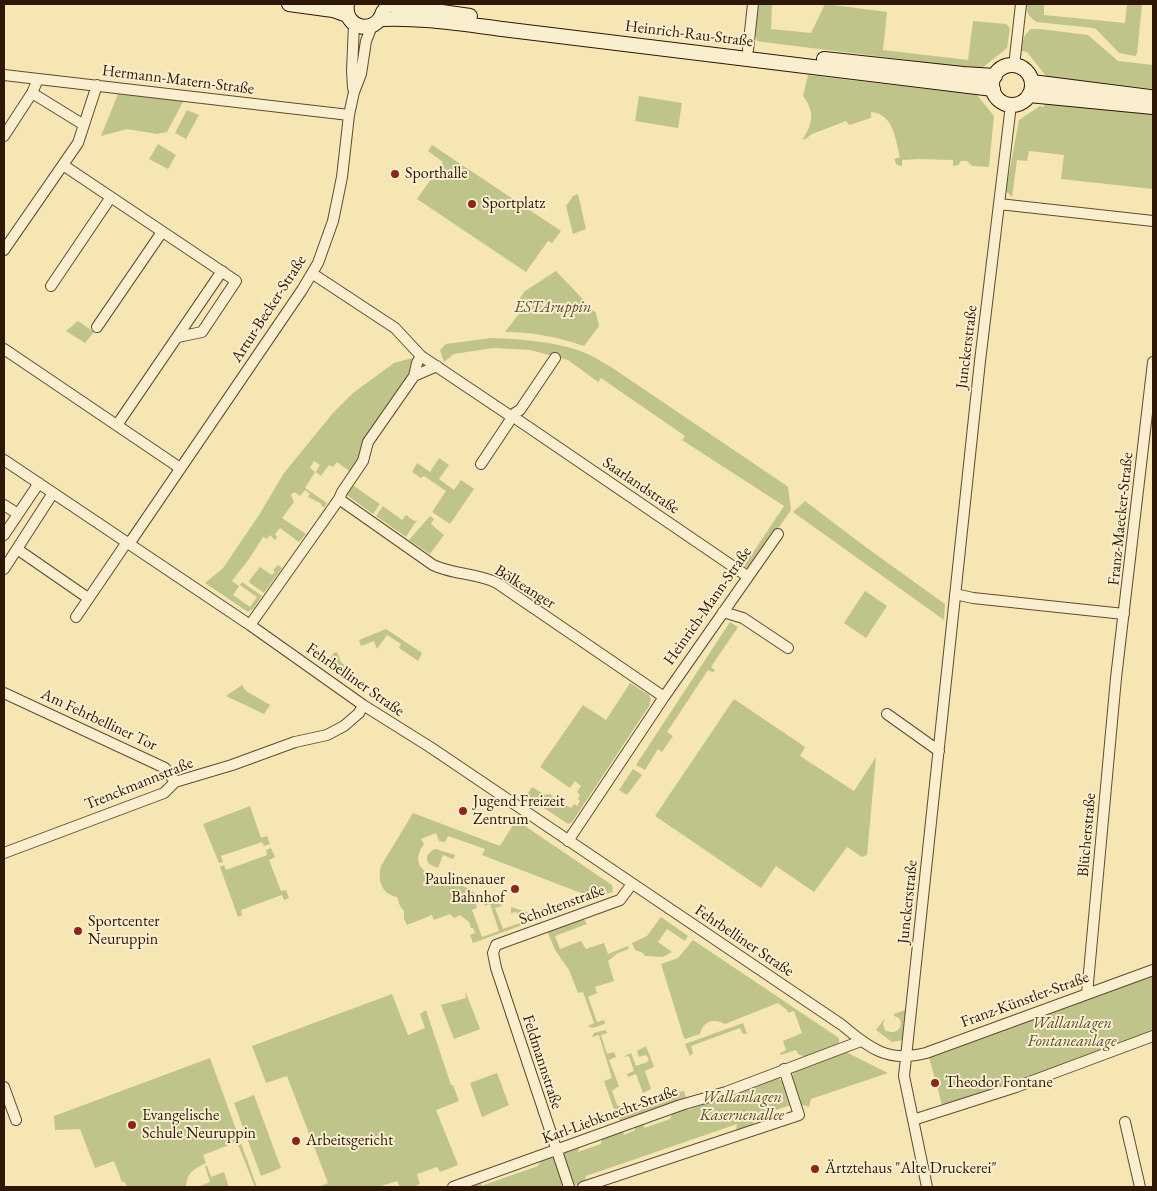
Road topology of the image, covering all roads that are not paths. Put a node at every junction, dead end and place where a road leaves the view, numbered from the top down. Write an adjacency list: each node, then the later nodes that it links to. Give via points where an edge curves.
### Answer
1 (289, 4): 5 (main road)
2 (385, 4): 6 (main road); 7 (main road, Heinrich-Rau-Straße)
3 (753, 4): 7 (street)
4 (1021, 4): 8 (street)
5 (349, 14): 6 (main road, Heinrich-Rau-Straße, via 366,27); 14 (street, Artur-Becker-Straße)
6 (376, 23): 11 (main road, Heinrich-Rau-Straße, via 396,18 425,20); 14 (street, Artur-Becker-Straße, via 366,41)
7 (748, 50): 11 (main road, Heinrich-Rau-Straße, via 963,74)
8 (1014, 66): 11 (main road, via 1002,68); 13 (main road, via 1027,72)
9 (4, 75): 10 (street, Hermann-Matern-Straße)
10 (38, 79): 12 (street, Hermann-Matern-Straße); 15 (street)
11 (994, 82): 17 (main road, via 998,99)
12 (97, 85): 19 (street, Hermann-Matern-Straße); 20 (street)
13 (1030, 89): 16 (main road); 17 (main road, via 1020,103); 18 (main road)
14 (354, 92): 19 (street, Artur-Becker-Straße)
15 (32, 94): 20 (street); 21 (street)
16 (1153, 98)
17 (1011, 105): 24 (street, Junckerstraße)
18 (1153, 107)
19 (349, 115): 29 (street, Artur-Becker-Straße, via 339,200)
20 (84, 125): 22 (street, via 78,143)
21 (4, 136)
22 (62, 165): 23 (street); 27 (street)
23 (111, 197): 26 (street); 30 (street)
24 (999, 204): 25 (street); 55 (street, Junckerstraße)
25 (1153, 221)
26 (162, 232): 28 (street); 31 (street)
27 (4, 250)
28 (222, 271): 32 (street); 32 (street, via 236,281 202,332)
29 (313, 274): 34 (street, Saarlandstraße, via 395,328); 43 (street, Artur-Becker-Straße)
30 (51, 286)
31 (97, 327)
32 (178, 337): 40 (street)
33 (4, 350): 40 (street)
34 (421, 356): 37 (street, Saarlandstraße); 38 (street)
35 (555, 358): 39 (street)
36 (1153, 362): 58 (street, Franz-Maecker-Straße)
37 (437, 366): 38 (street); 39 (street, Saarlandstraße)
38 (414, 376): 46 (street, via 368,442 363,461)
39 (515, 416): 42 (street); 54 (street, Saarlandstraße)
40 (117, 426): 43 (street)
41 (4, 460): 44 (street, Fehrbelliner Straße)
42 (481, 464)
43 (180, 468): 51 (street, Artur-Becker-Straße)
44 (38, 484): 45 (street, Fehrbelliner Straße); 48 (street)
45 (53, 493): 51 (street, Fehrbelliner Straße); 52 (street)
46 (340, 499): 60 (street); 64 (street, Bölkeanger, via 433,565 497,583)
47 (4, 504): 48 (street)
48 (18, 514): 50 (street)
49 (778, 534): 54 (street, Heinrich-Mann-Straße)
50 (4, 535)
51 (128, 543): 56 (street); 60 (street, Fehrbelliner Straße)
52 (17, 549): 53 (street); 56 (street)
53 (4, 569)
54 (748, 576): 57 (street, Heinrich-Mann-Straße)
55 (955, 594): 58 (street); 67 (street, Junckerstraße)
56 (88, 598): 59 (street)
57 (723, 612): 61 (street, via 743,618); 64 (street, Heinrich-Mann-Straße)
58 (1124, 614): 62 (street, Franz-Maecker-Straße)
59 (76, 617)
60 (250, 625): 65 (street, Fehrbelliner Straße)
61 (788, 648)
62 (1116, 678): 74 (street, Blücherstraße)
63 (4, 693): 68 (street, Am Fehrbelliner Tor, via 165,768)
64 (664, 697): 69 (street)
65 (363, 705): 68 (street, Trenckmannstraße, via 344,726 327,734); 69 (street, Fehrbelliner Straße)
66 (887, 714): 67 (street)
67 (938, 751): 77 (street, Junckerstraße)
68 (175, 782): 70 (street, Trenckmannstraße, via 164,792)
69 (568, 841): 71 (street, Fehrbelliner Straße)
70 (4, 853)
71 (632, 884): 72 (street, Scholtenstraße, via 620,900); 76 (street, Fehrbelliner Straße)
72 (496, 945): 83 (street, Feldmannstraße, via 493,953 496,968)
73 (1153, 970): 74 (street, Franz-Künstler-Straße)
74 (1087, 994): 77 (street, Franz-Künstler-Straße)
75 (1153, 1036): 81 (street, via 1016,1087)
76 (861, 1041): 77 (street, Fehrbelliner Straße, via 887,1055); 78 (street, Karl-Liebknecht-Straße)
77 (906, 1057): 81 (street, Junckerstraße, via 904,1078)
78 (784, 1069): 83 (street, Karl-Liebknecht-Straße); 87 (street, via 799,1115)
79 (4, 1086): 80 (street)
80 (16, 1120)
81 (913, 1120): 88 (street, Junckerstraße)
82 (1125, 1122): 89 (street)
83 (556, 1151): 84 (street, Karl-Liebknecht-Straße); 86 (street, Feldmannstraße)
84 (465, 1185): 85 (street, Karl-Liebknecht-Straße)
85 (453, 1187)
86 (569, 1187)
87 (583, 1187)
88 (927, 1187)
89 (1140, 1187)

